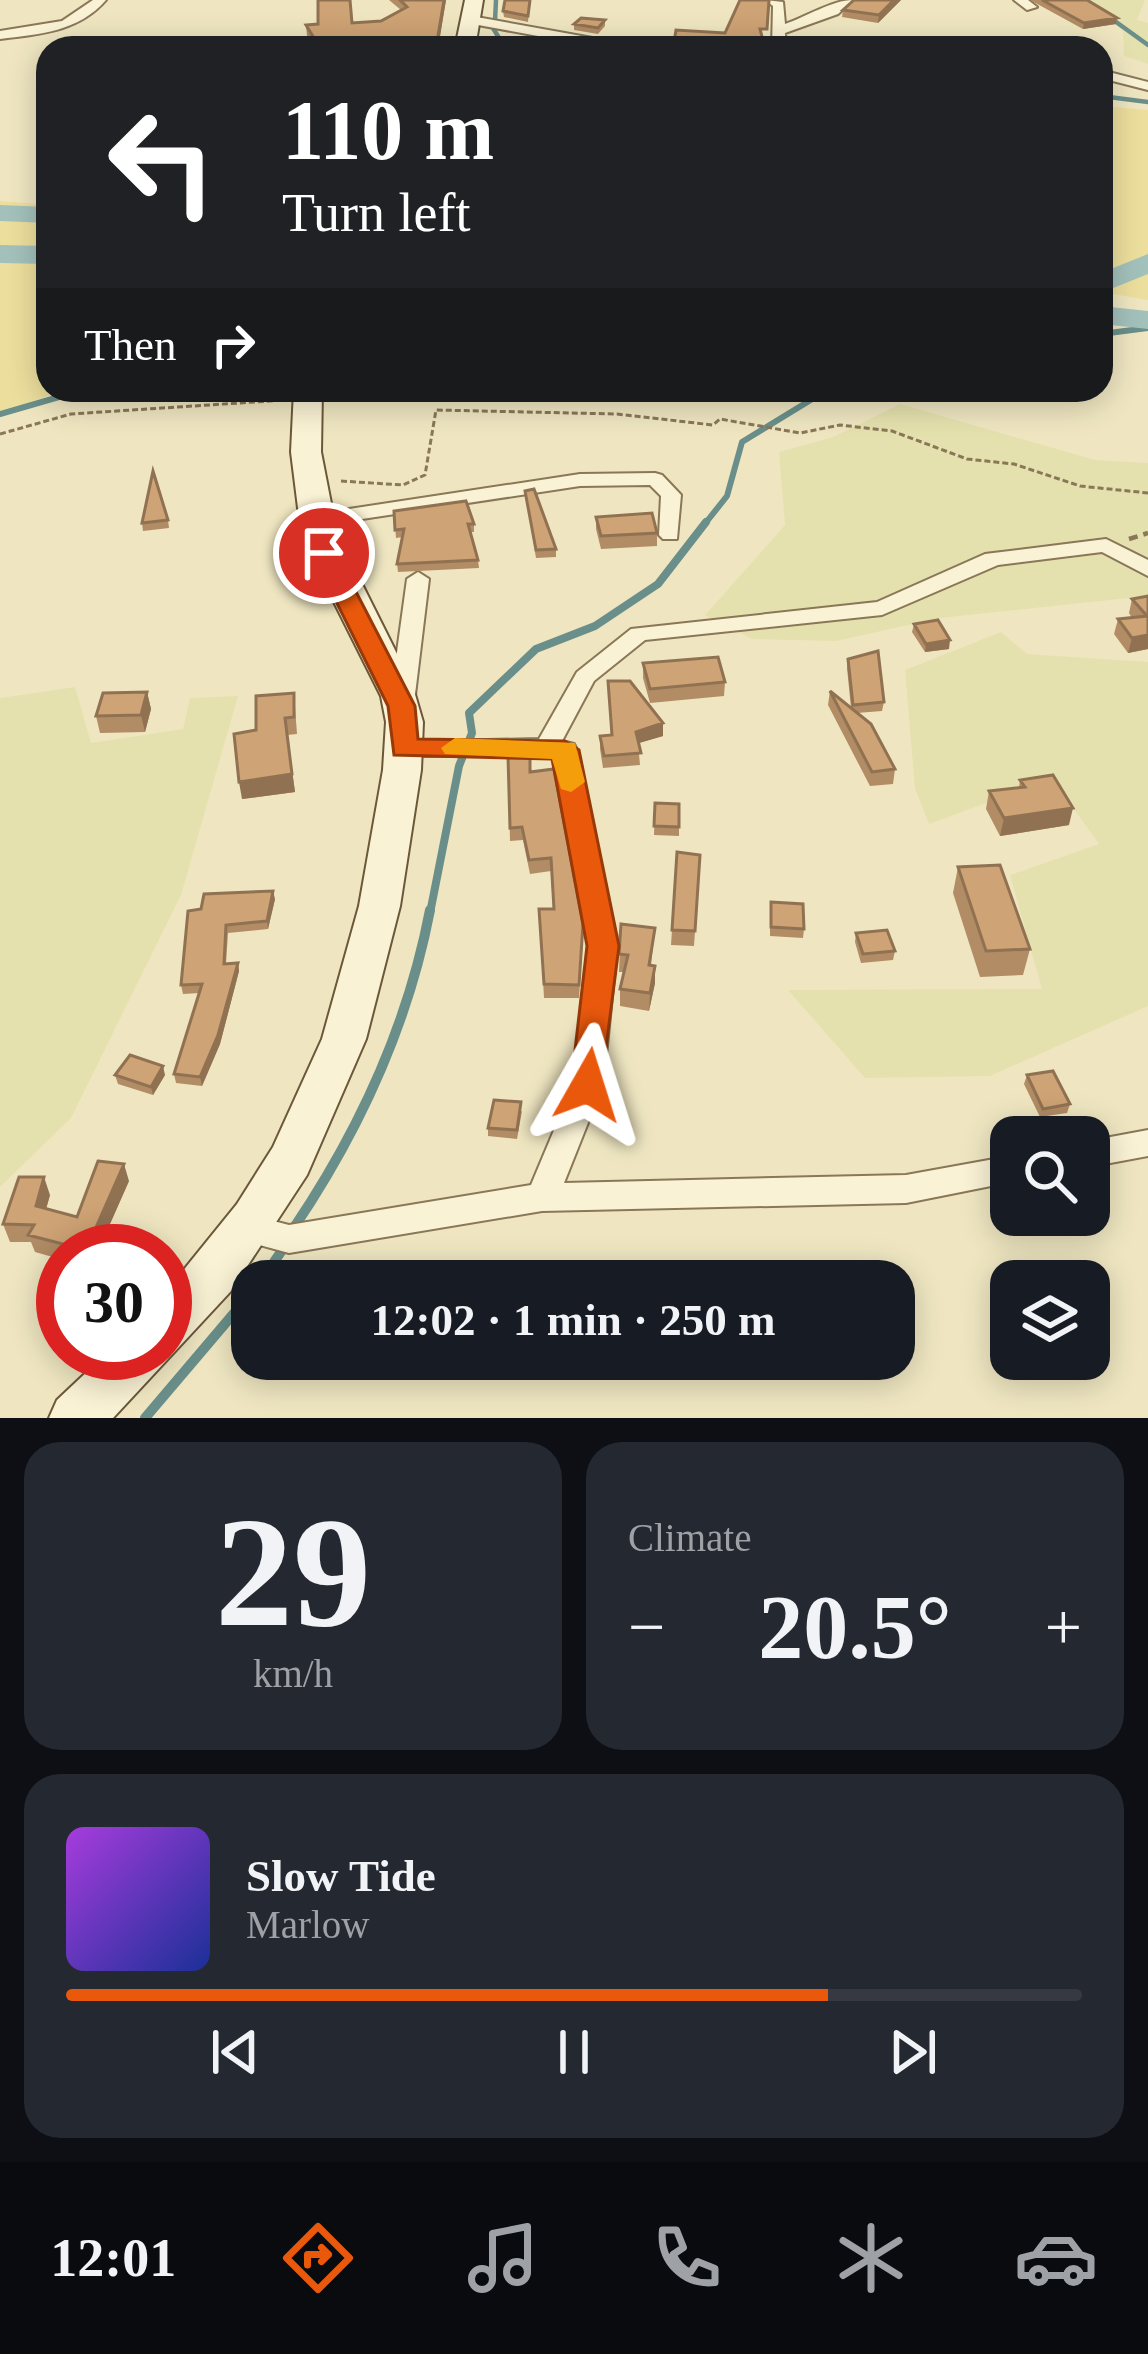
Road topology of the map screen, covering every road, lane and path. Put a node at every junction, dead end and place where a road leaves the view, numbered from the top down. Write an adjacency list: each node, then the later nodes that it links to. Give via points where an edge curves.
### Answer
1 (100, 0): 6 (street, via 68,26)
2 (771, 0): 5 (street)
3 (847, 0): 5 (street)
4 (472, 10): 7 (street)
5 (779, 31): 8 (street)
6 (0, 35)
7 (577, 36)
8 (779, 36)
9 (1113, 77): 10 (street)
10 (1148, 86)
11 (220, 402): 13 (path, via 71,414)
12 (307, 402): 14 (main road)
13 (0, 434)
14 (305, 475): 15 (path, via 403,485 425,475 436,410 548,410 713,425 720,419 800,433 840,425 892,431 967,459); 16 (main road)
15 (1148, 493)
16 (316, 520): 17 (street, via 636,476 655,479 670,495); 20 (main road, via 324,553)
17 (670, 535)
18 (1148, 569): 21 (street, via 1106,545 992,559 882,608 639,634 585,677)
19 (418, 579): 20 (street)
20 (402, 706): 22 (main road)
21 (547, 747): 22 (street); 26 (street, via 565,750 603,946 588,1085)
22 (404, 748): 27 (main road, via 350,1034 286,1174)
23 (1148, 1143): 24 (street)
24 (1110, 1150)
25 (990, 1173): 26 (street, via 906,1189)
26 (542, 1197): 27 (street, via 346,1233 289,1238)
27 (250, 1229): 28 (main road)
28 (192, 1302)
29 (115, 1380): 30 (main road)
30 (76, 1418)

